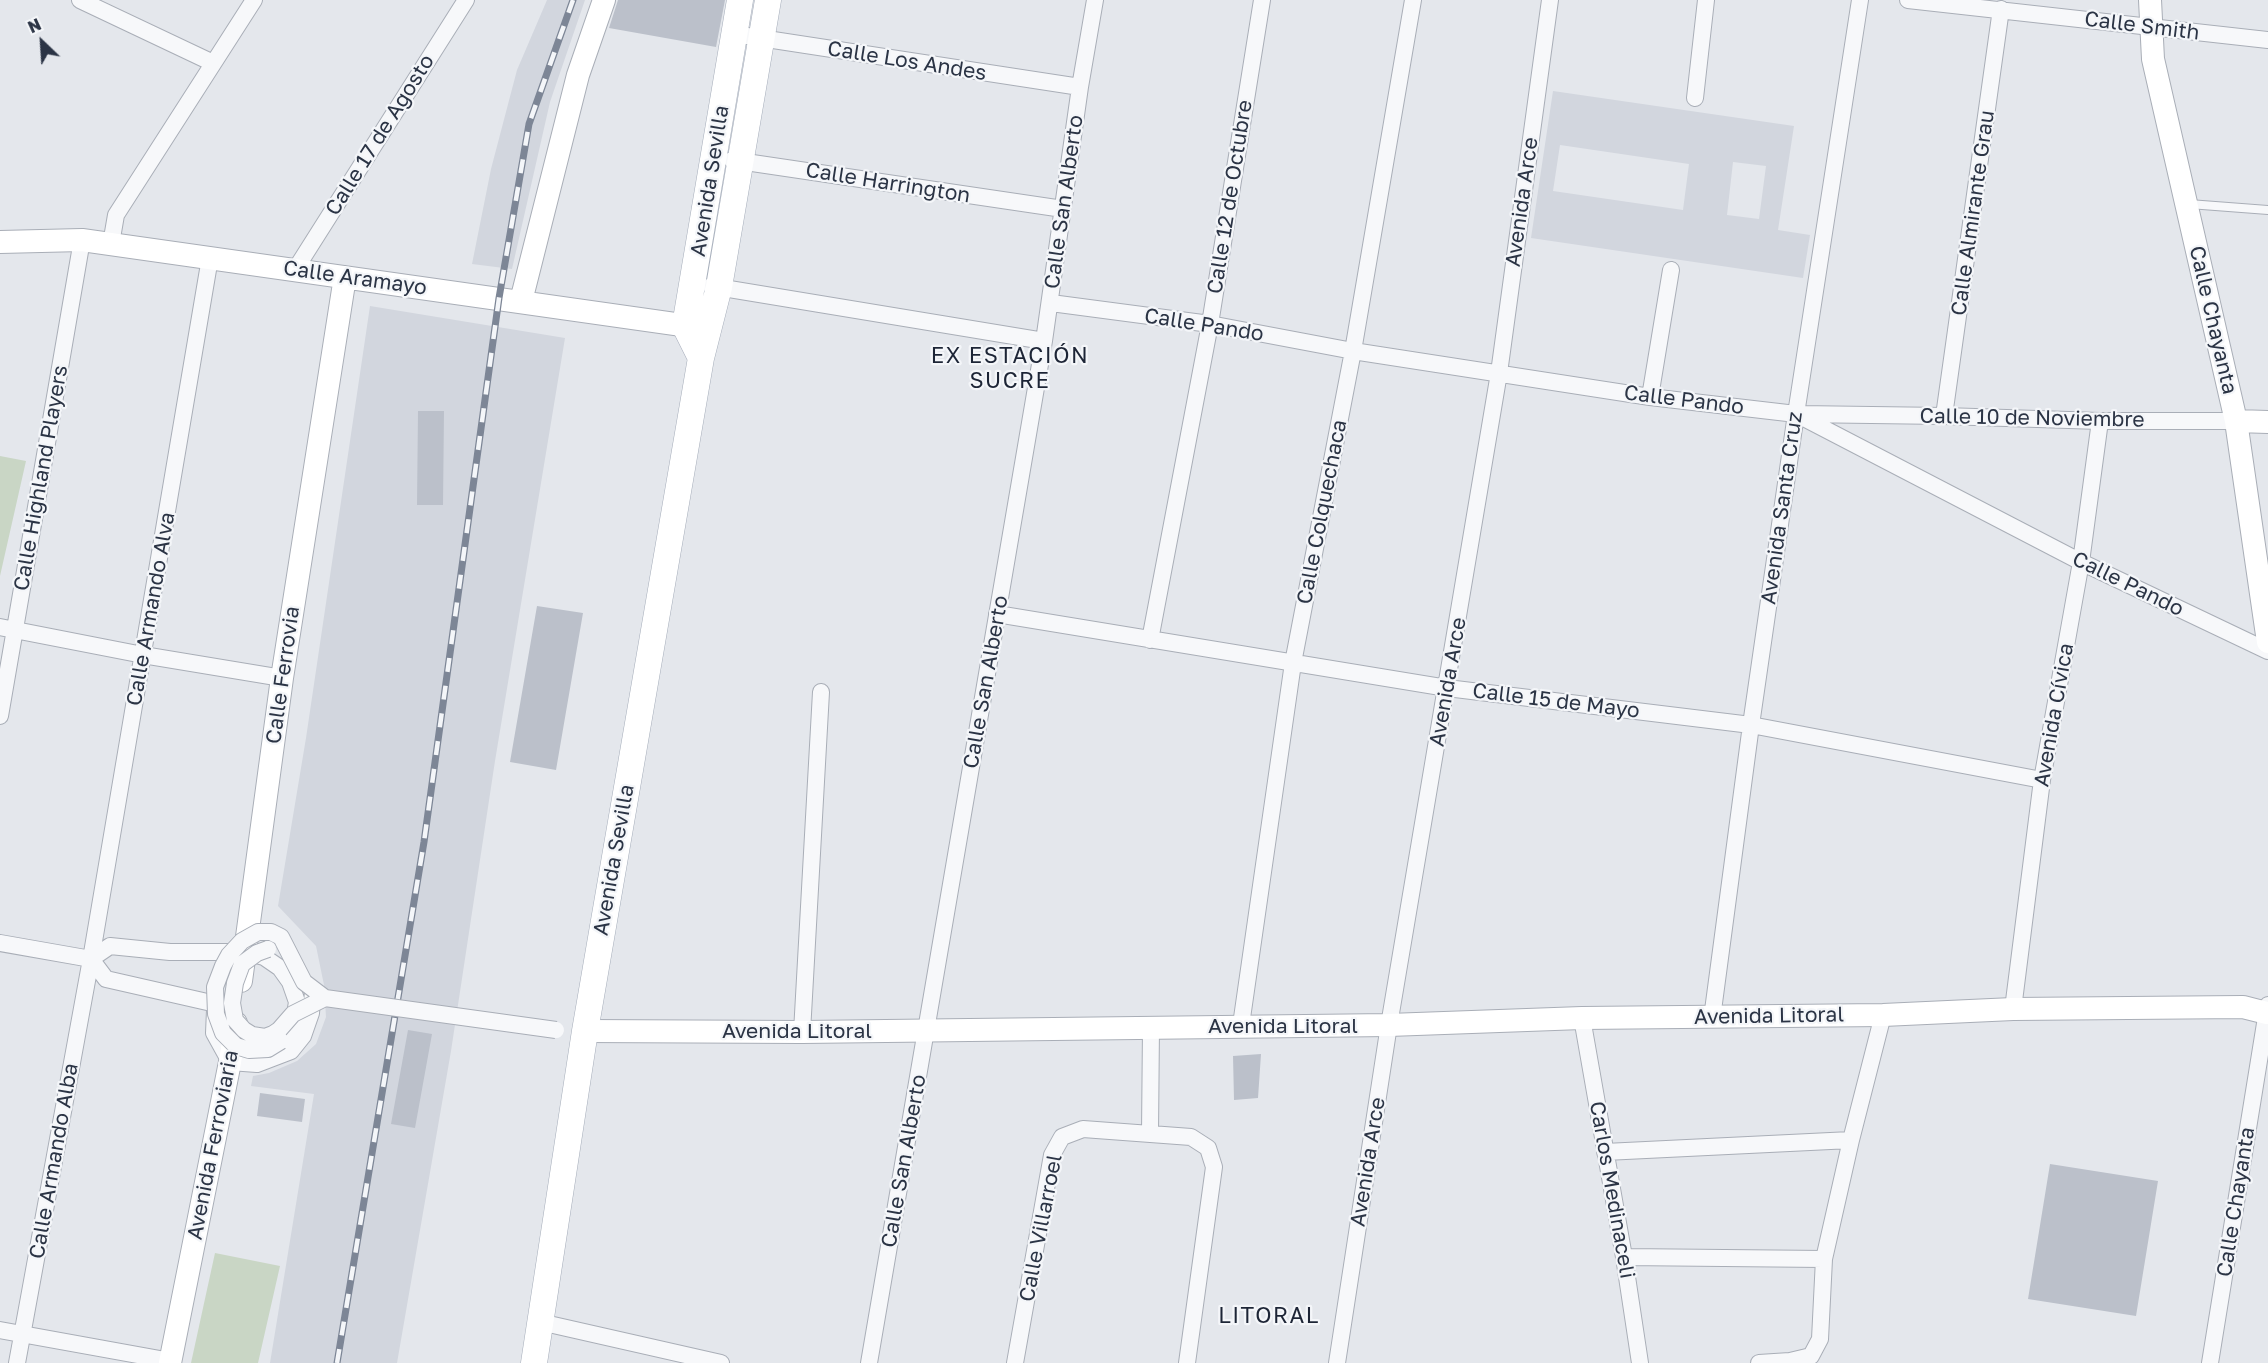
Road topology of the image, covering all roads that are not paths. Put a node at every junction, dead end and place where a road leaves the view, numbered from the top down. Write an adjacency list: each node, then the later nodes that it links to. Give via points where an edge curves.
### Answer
1 (80, 0): 20 (street)
2 (254, 0): 20 (street)
3 (466, 0): 32 (street, Calle 17 de Agosto)
4 (604, 0): 37 (main road, via 578,75)
5 (740, 0): 17 (main road, Avenida Sevilla)
6 (768, 0): 18 (main road, Avenida Sevilla)
7 (1095, 0): 21 (street, Calle San Alberto)
8 (1262, 0): 39 (street, Calle 12 de Octubre)
9 (1413, 0): 42 (street, Calle Colquechaca)
10 (1550, 0): 43 (street, Avenida Arce)
11 (1706, 0): 22 (street)
12 (1860, 0): 45 (street, Avenida Santa Cruz)
13 (1908, 0): 15 (street, Calle Smith)
14 (2150, 0): 16 (main road, Calle Chayanta)
15 (2001, 9): 16 (street, Calle Smith); 46 (street, Calle Almirante Grau)
16 (2151, 27): 19 (street, Calle Smith); 25 (main road, Calle Chayanta, via 2153,59)
17 (734, 34): 18 (street, Calle Los Andes); 23 (main road, Avenida Sevilla)
18 (762, 39): 21 (street, Calle Los Andes); 24 (main road, Avenida Sevilla)
19 (2268, 40)
20 (213, 63): 30 (street, via 116,215)
21 (1080, 87): 26 (street, Calle San Alberto)
22 (1695, 98)
23 (714, 157): 24 (street, Calle Harrington); 35 (main road, Avenida Sevilla)
24 (741, 161): 26 (street, Calle Harrington); 36 (main road, Avenida Sevilla)
25 (2186, 204): 27 (lane); 48 (main road, Calle Chayanta)
26 (1063, 209): 38 (street, Calle San Alberto)
27 (2268, 210)
28 (82, 240): 29 (main road, Calle Aramayo); 30 (main road, Calle Aramayo); 52 (street, Calle Highland Players)
29 (0, 242)
30 (111, 244): 31 (main road, Calle Aramayo)
31 (210, 258): 32 (main road, Calle Aramayo); 56 (street, Calle Armando Alva)
32 (295, 270): 34 (main road, Calle Aramayo)
33 (1671, 270): 44 (street)
34 (345, 277): 37 (main road, Calle Aramayo); 58 (main road, Calle Ferrovia)
35 (692, 283): 36 (street); 40 (main road, Avenida Sevilla)
36 (719, 288): 40 (main road, Avenida Sevilla); 41 (street)
37 (521, 301): 40 (main road, Calle Aramayo)
38 (1051, 303): 39 (street, Calle Pando); 41 (street, Calle San Alberto)
39 (1210, 324): 42 (street, Calle Pando); 53 (street, Calle 12 de Octubre)
40 (698, 327): 78 (main road, Avenida Sevilla, via 701,358)
41 (1044, 341): 51 (street, Calle San Alberto)
42 (1353, 351): 43 (street, Calle Pando); 57 (street, Calle Colquechaca)
43 (1499, 373): 44 (street, Calle Pando); 59 (street, Avenida Arce)
44 (1650, 397): 45 (street, Calle Pando)
45 (1796, 414): 46 (street, Calle 10 de Noviembre); 50 (street, Calle Pando); 62 (street, Avenida Santa Cruz)
46 (1944, 416): 47 (street, Calle 10 de Noviembre)
47 (2100, 421): 48 (street, Calle 10 de Noviembre); 50 (street, Avenida Cívica)
48 (2236, 421): 49 (main road, Calle 10 de Noviembre); 54 (main road, Calle Chayanta)
49 (2268, 422)
50 (2081, 562): 55 (street, Calle Pando); 63 (street, Avenida Cívica)
51 (997, 614): 53 (street, Calle 15 de Mayo); 79 (street, Calle San Alberto)
52 (8, 628): 56 (street); 61 (street, Calle Highland Players)
53 (1150, 640): 57 (street, Calle 15 de Mayo)
54 (2268, 642)
55 (2268, 651)
56 (143, 655): 58 (street); 67 (street, Calle Armando Alva)
57 (1293, 663): 59 (street, Calle 15 de Mayo); 75 (street, Calle Colquechaca)
58 (282, 678): 64 (main road, Calle Ferrovia)
59 (1447, 688): 62 (street, Calle 15 de Mayo); 76 (street, Avenida Arce)
60 (821, 692): 80 (street)
61 (0, 716)
62 (1751, 725): 63 (street, Calle 15 de Mayo); 74 (street, Avenida Santa Cruz)
63 (2042, 780): 71 (street, Avenida Cívica)
64 (248, 926): 66 (main road, Avenida Ferroviaria)
65 (0, 944): 67 (street)
66 (235, 952): 67 (street, via 170,952 110,946); 68 (street, bridge, via 264,957 274,963 290,982 297,1002 293,1026 281,1041 268,1049 236,1046 223,1033 216,1014 215,987 229,955 258,932 281,937 304,982); 69 (street); 81 (main road, Avenida Ferroviaria)
67 (91, 959): 69 (street, via 106,979); 89 (street, Calle Armando Alba)
68 (325, 998): 78 (street, Avenida Litoral, bridge, via 556,1030); 81 (street, bridge, via 293,1014 273,1034 265,1037 244,1030 235,1020 234,983 242,964 257,953 287,949 297,958 313,992 311,1013 303,1036 291,1051 257,1064)
69 (216, 1004): 81 (street, via 214,1033)
70 (2268, 1008): 71 (main road, Avenida Litoral); 100 (street, Calle Chayanta)
71 (2013, 1010): 72 (main road, Avenida Litoral)
72 (1883, 1015): 74 (main road, Avenida Litoral); 83 (street)
73 (1582, 1018): 74 (main road, Avenida Litoral); 76 (main road, Avenida Litoral); 84 (street, Carlos Medinaceli)
74 (1712, 1018)
75 (1241, 1025): 76 (main road, Avenida Litoral); 77 (main road, Avenida Litoral)
76 (1389, 1025): 97 (street, Avenida Arce)
77 (1151, 1027): 79 (main road, Avenida Litoral); 82 (street)
78 (585, 1030): 80 (main road, Avenida Litoral); 87 (main road, Avenida Sevilla)
79 (927, 1030): 80 (main road, Avenida Litoral); 94 (street, Calle San Alberto)
80 (802, 1032)
81 (230, 1062): 90 (main road, Avenida Ferroviaria)
82 (1150, 1133): 95 (street, Calle Villarroel, via 1083,1129 1062,1137 1052,1155); 96 (street, Calle Villarroel, via 1191,1137 1208,1148 1214,1167)
83 (1851, 1140): 84 (street); 86 (street)
84 (1605, 1152): 85 (street, Carlos Medinaceli)
85 (1624, 1257): 86 (street); 98 (street, Carlos Medinaceli)
86 (1824, 1259): 99 (street, via 1820,1339 1810,1356)
87 (540, 1322): 92 (main road, Avenida Sevilla); 93 (street)
88 (0, 1330): 89 (street)
89 (22, 1335): 90 (street); 91 (street, Calle Armando Alba)
90 (171, 1362)
91 (17, 1363)
92 (534, 1363)
93 (721, 1363)
94 (869, 1363)
95 (1015, 1363)
96 (1187, 1363)
97 (1336, 1363)
98 (1640, 1363)
99 (1759, 1363)
100 (2210, 1363)

